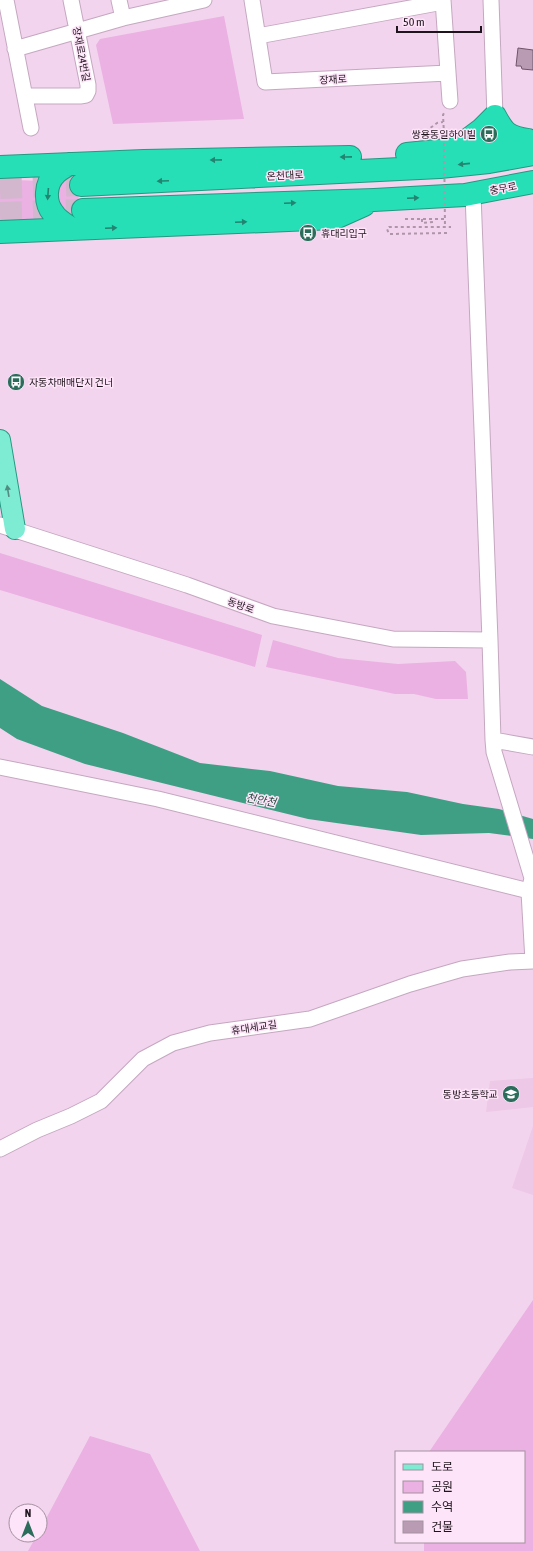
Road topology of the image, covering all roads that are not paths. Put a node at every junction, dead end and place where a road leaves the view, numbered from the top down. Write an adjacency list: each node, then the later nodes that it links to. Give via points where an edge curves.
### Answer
1 (6, 0): 11 (street)
2 (71, 0): 9 (street, 장재로24번길)
3 (119, 0): 8 (street)
4 (204, 0): 8 (street)
5 (252, 0): 10 (street, 장재로)
6 (491, 0): 15 (street)
7 (443, 1): 10 (street); 12 (street)
8 (123, 18): 9 (street)
9 (77, 31): 11 (street); 13 (street, 장재로24번길, via 88,85 86,95)
10 (258, 36): 12 (street, 장재로, via 265,82)
11 (15, 49): 13 (street)
12 (448, 73): 14 (street)
13 (25, 96): 16 (street)
14 (450, 101)
15 (495, 116): 17 (highway, via 504,131 517,138); 20 (highway)
16 (31, 128)
17 (533, 141): 20 (highway)
18 (533, 154): 20 (highway, 온천대로, one-way to 20, via 489,162)
19 (0, 155): 22 (highway)
20 (446, 159): 21 (highway, one-way to 21, via 388,156); 25 (highway, 온천대로, one-way to 25)
21 (69, 164): 22 (highway); 29 (highway, one-way to 29, via 51,179 46,193 53,214)
22 (40, 166): 23 (highway)
23 (0, 167)
24 (533, 182): 26 (highway, 충무로)
25 (81, 185)
26 (473, 194): 27 (highway, one-way to 26); 35 (street)
27 (374, 200): 28 (highway, one-way to 27); 29 (highway, one-way to 27, via 334,218)
28 (83, 210)
29 (72, 229): 30 (highway)
30 (37, 230): 31 (highway); 32 (highway)
31 (0, 232)
32 (0, 239)
33 (0, 440): 34 (main road, one-way to 33)
34 (7, 527): 35 (street, 동방로, via 187,585 273,616 393,639)
35 (490, 640): 36 (street)
36 (493, 746): 37 (street); 39 (street)
37 (533, 747)
38 (0, 767): 39 (street, via 158,799)
39 (531, 887): 40 (street)
40 (533, 961): 41 (street, 휴대세교길, via 462,969 310,1019 210,1033 173,1043 143,1059 101,1100)
41 (0, 1149)

